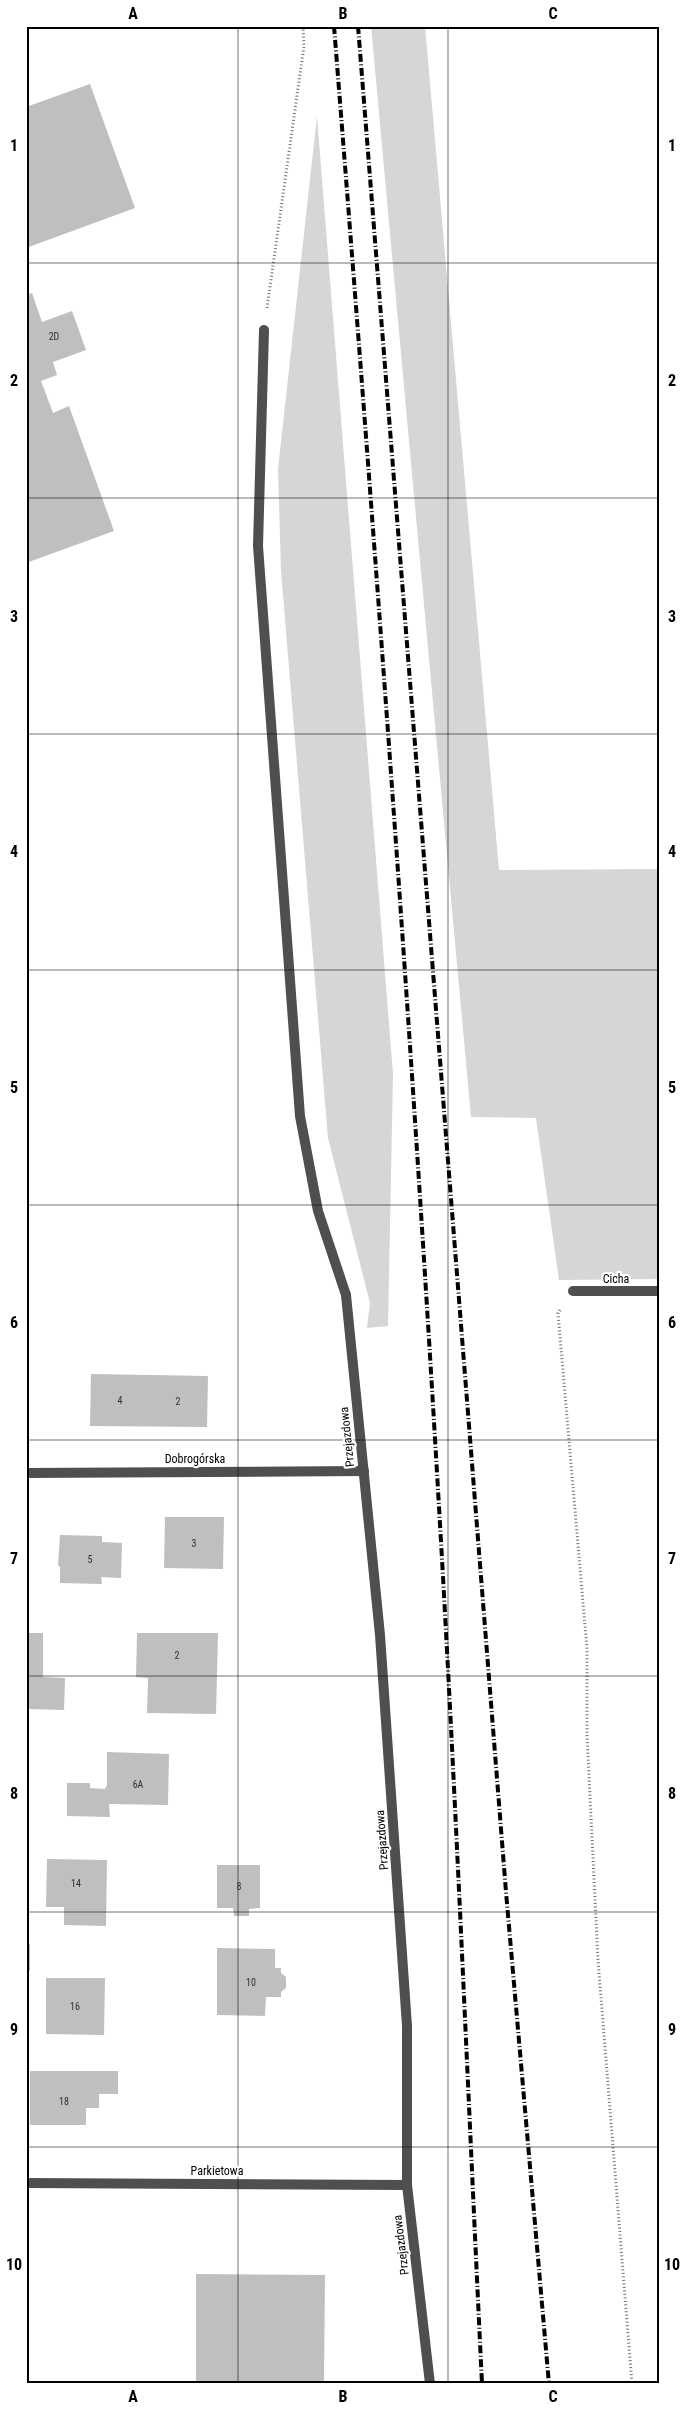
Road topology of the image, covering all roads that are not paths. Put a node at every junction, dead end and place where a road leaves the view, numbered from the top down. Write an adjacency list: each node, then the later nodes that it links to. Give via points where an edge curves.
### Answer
1 (264, 330): 4 (street, Przejazdowa, via 258,546 300,1116 318,1211 346,1295)
2 (572, 1291): 3 (street, Cicha)
3 (660, 1292)
4 (364, 1471): 5 (street, Dobrogórska); 7 (street, Przejazdowa, via 380,1635 408,2026)
5 (26, 1473)
6 (26, 2183): 7 (street, Parkietowa)
7 (407, 2185): 8 (street, Przejazdowa)
8 (430, 2384)

